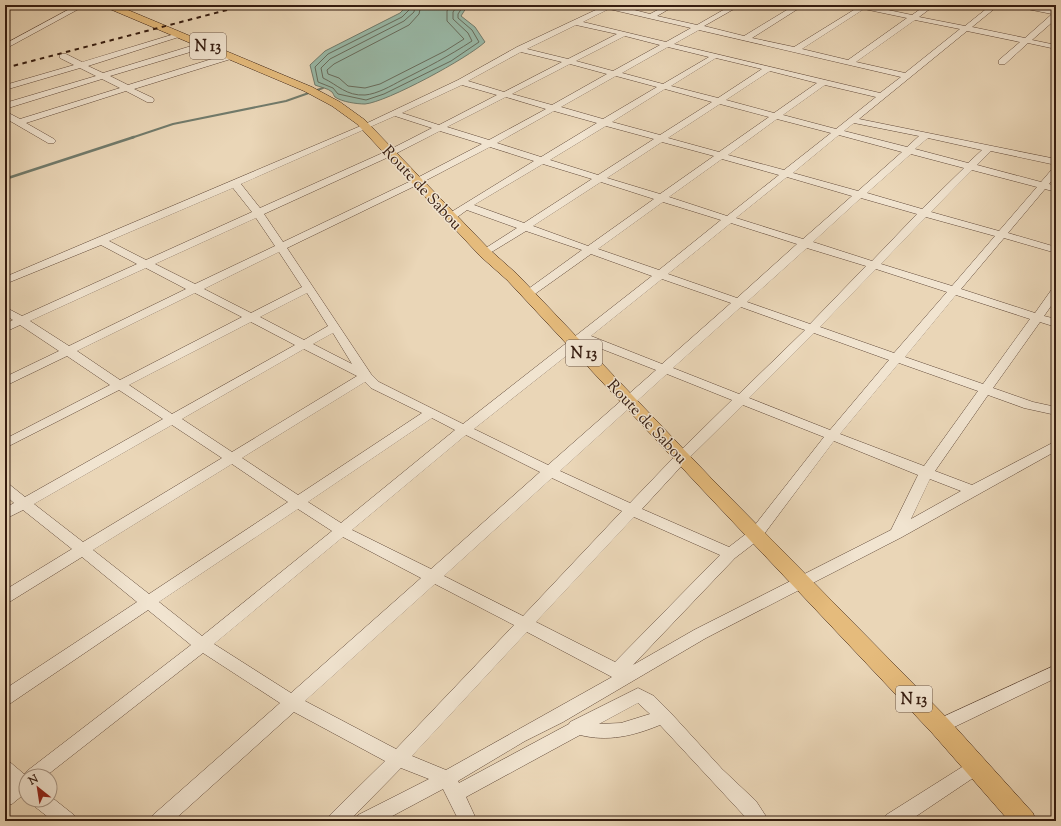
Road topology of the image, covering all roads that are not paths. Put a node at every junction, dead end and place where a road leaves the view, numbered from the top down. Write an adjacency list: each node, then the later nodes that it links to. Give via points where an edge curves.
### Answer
1 (82, 5): 26 (street)
2 (108, 5): 21 (main road, Route de Sabou / N 13)
3 (672, 5): 15 (street)
4 (737, 5): 18 (street)
5 (800, 5): 22 (street)
6 (853, 5): 12 (street)
7 (931, 5): 16 (street)
8 (995, 5): 19 (street)
9 (1017, 5): 13 (street)
10 (1051, 5): 13 (street)
11 (607, 6): 15 (street); 17 (street)
12 (864, 6): 16 (street); 29 (street)
13 (1045, 10): 14 (street)
14 (1056, 14): 23 (street)
15 (651, 16): 18 (street)
16 (913, 17): 19 (street); 34 (street)
17 (575, 22): 20 (street); 28 (street)
18 (698, 27): 22 (street); 24 (street)
19 (966, 28): 23 (street); 40 (street)
20 (622, 34): 24 (street); 33 (street)
21 (181, 35): 25 (main road, Route de Sabou / N 13); 36 (street)
22 (746, 38): 29 (street)
23 (1026, 41): 27 (street); 35 (street)
24 (668, 44): 32 (street); 38 (street)
25 (204, 45): 31 (main road, Route de Sabou / N 13); 39 (street)
26 (5, 47)
27 (1056, 47)
28 (520, 49): 33 (street); 41 (street)
29 (797, 49): 34 (street)
30 (63, 56): 36 (street)
31 (230, 56): 45 (street); 58 (main road, Route de Sabou / N 13, via 312,91 346,111)
32 (715, 56): 37 (street); 43 (street)
33 (567, 62): 38 (street); 46 (street)
34 (850, 62): 40 (street)
35 (1002, 62)
36 (81, 65): 39 (street); 44 (street)
37 (768, 69): 42 (street); 49 (street)
38 (614, 74): 43 (street); 51 (street)
39 (102, 76): 45 (street); 50 (street)
40 (907, 76): 47 (street)
41 (461, 82): 46 (street); 52 (street)
42 (823, 82): 47 (street); 54 (street)
43 (664, 87): 49 (street); 57 (street)
44 (5, 88)
45 (127, 88): 48 (street); 56 (street)
46 (504, 94): 51 (street); 59 (street)
47 (882, 96): 55 (street)
48 (150, 100)
49 (720, 101): 54 (street); 62 (street)
50 (5, 106)
51 (553, 108): 57 (street); 64 (street)
52 (393, 113): 58 (street); 59 (street)
53 (5, 114): 56 (street)
54 (776, 116): 60 (street); 68 (street)
55 (852, 120): 60 (street); 61 (street)
56 (19, 122): 63 (street)
57 (605, 122): 62 (street); 69 (street)
58 (366, 127): 67 (main road, Route de Sabou / N 13); 76 (street)
59 (438, 127): 64 (street); 67 (street)
60 (837, 132): 66 (street); 73 (street)
61 (926, 135): 65 (street); 66 (street)
62 (662, 139): 68 (street); 74 (street)
63 (51, 141)
64 (489, 144): 69 (street); 75 (street)
65 (989, 148): 70 (street); 71 (street)
66 (908, 151): 71 (street); 78 (street)
67 (390, 153): 75 (main road, Route de Sabou / N 13); 81 (street)
68 (722, 156): 73 (street); 79 (street)
69 (542, 160): 74 (street); 80 (street)
70 (1056, 162)
71 (970, 167): 77 (street); 82 (street)
72 (1056, 170): 77 (street)
73 (786, 174): 78 (street); 84 (street)
74 (600, 179): 79 (street); 85 (street)
75 (416, 182): 83 (main road, Route de Sabou / N 13); 89 (street)
76 (235, 184): 81 (street); 87 (street)
77 (1050, 188): 86 (street)
78 (860, 195): 82 (street); 88 (street)
79 (662, 198): 84 (street); 90 (street)
80 (466, 206): 83 (street); 85 (street)
81 (258, 213): 89 (street); 93 (street)
82 (924, 213): 86 (street); 94 (street)
83 (452, 216): 92 (main road, Route de Sabou / N 13)
84 (729, 220): 88 (street); 95 (street)
85 (526, 227): 90 (street); 92 (street)
86 (1001, 235): 91 (street); 99 (street)
87 (101, 241): 93 (street); 96 (street)
88 (804, 243): 94 (street); 102 (street)
89 (280, 247): 97 (street); 98 (street)
90 (590, 250): 95 (street); 101 (street)
91 (1056, 250)
92 (485, 253): 101 (main road, Route de Sabou / N 13)
93 (146, 264): 98 (street); 106 (street)
94 (873, 265): 99 (street); 110 (street)
95 (660, 275): 102 (street); 111 (street)
96 (5, 280)
97 (308, 288): 104 (street); 108 (street)
98 (194, 289): 104 (street); 113 (street)
99 (954, 291): 105 (street); 114 (street)
100 (1056, 291): 105 (street)
101 (528, 294): 111 (main road, Route de Sabou / N 13)
102 (739, 302): 110 (street); 115 (street)
103 (5, 310): 106 (street)
104 (251, 317): 112 (street); 118 (street)
105 (1038, 317): 107 (street); 119 (street)
106 (22, 321): 109 (street); 113 (street)
107 (1056, 323)
108 (335, 327): 112 (street); 116 (street)
109 (5, 328)
110 (812, 328): 114 (street); 120 (street)
111 (579, 340): 115 (street); 121 (main road, Route de Sabou / N 13); 125 (street)
112 (304, 344): 116 (street); 124 (street)
113 (68, 351): 117 (street); 118 (street)
114 (897, 358): 119 (street); 126 (street)
115 (665, 370): 120 (street); 121 (street)
116 (366, 376): 123 (street, via 375,385); 130 (street)
117 (5, 382)
118 (120, 385): 124 (street); 127 (street)
119 (986, 390): 122 (street, via 1028,405); 132 (street)
120 (740, 399): 126 (street); 129 (street)
121 (629, 401): 129 (main road, Route de Sabou / N 13); 131 (street)
122 (1056, 411)
123 (431, 414): 125 (street); 135 (street)
124 (172, 419): 130 (street); 136 (street)
125 (464, 430): 131 (street); 139 (street)
126 (832, 435): 132 (street); 141 (street)
127 (5, 444)
128 (1056, 445): 134 (street)
129 (682, 457): 137 (street); 141 (main road, Route de Sabou / N 13)
130 (231, 458): 135 (street); 142 (street)
131 (550, 471): 137 (street); 144 (street)
132 (926, 473): 134 (street); 140 (street)
133 (5, 488): 136 (street)
134 (973, 491): 140 (street)
135 (298, 502): 139 (street); 147 (street)
136 (24, 503): 138 (street); 142 (street)
137 (631, 511): 143 (street); 148 (street)
138 (5, 514)
139 (343, 531): 144 (street); 149 (street)
140 (897, 533): 145 (street)
141 (756, 534): 143 (street); 145 (main road, Route de Sabou / N 13)
142 (82, 550): 146 (street); 147 (street)
143 (730, 554): 151 (street)
144 (433, 577): 148 (street); 153 (street)
145 (800, 582): 151 (street); 155 (main road, Route de Sabou / N 13)
146 (5, 597)
147 (148, 602): 149 (street); 152 (street)
148 (524, 623): 151 (street); 157 (street)
149 (202, 645): 153 (street); 160 (street)
150 (1056, 671): 155 (street)
151 (621, 675): 162 (street, via 557,717 519,736)
152 (5, 698)
153 (293, 702): 157 (street); 167 (street)
154 (663, 716): 156 (street, via 616,733 592,732); 156 (street, via 638,695); 171 (street)
155 (940, 726): 158 (main road, Route de Sabou / N 13)
156 (576, 727): 162 (street)
157 (398, 759): 162 (street); 168 (street)
158 (976, 767): 172 (street); 173 (main road, Route de Sabou / N 13)
159 (5, 768): 161 (street)
160 (45, 768)
161 (18, 776)
162 (451, 786): 169 (street); 170 (street)
163 (18, 789): 164 (street)
164 (5, 798)
165 (51, 808): 166 (street)
166 (67, 821)
167 (160, 821)
168 (337, 821)
169 (365, 821)
170 (468, 821)
171 (760, 821)
172 (893, 821)
173 (1024, 821)

